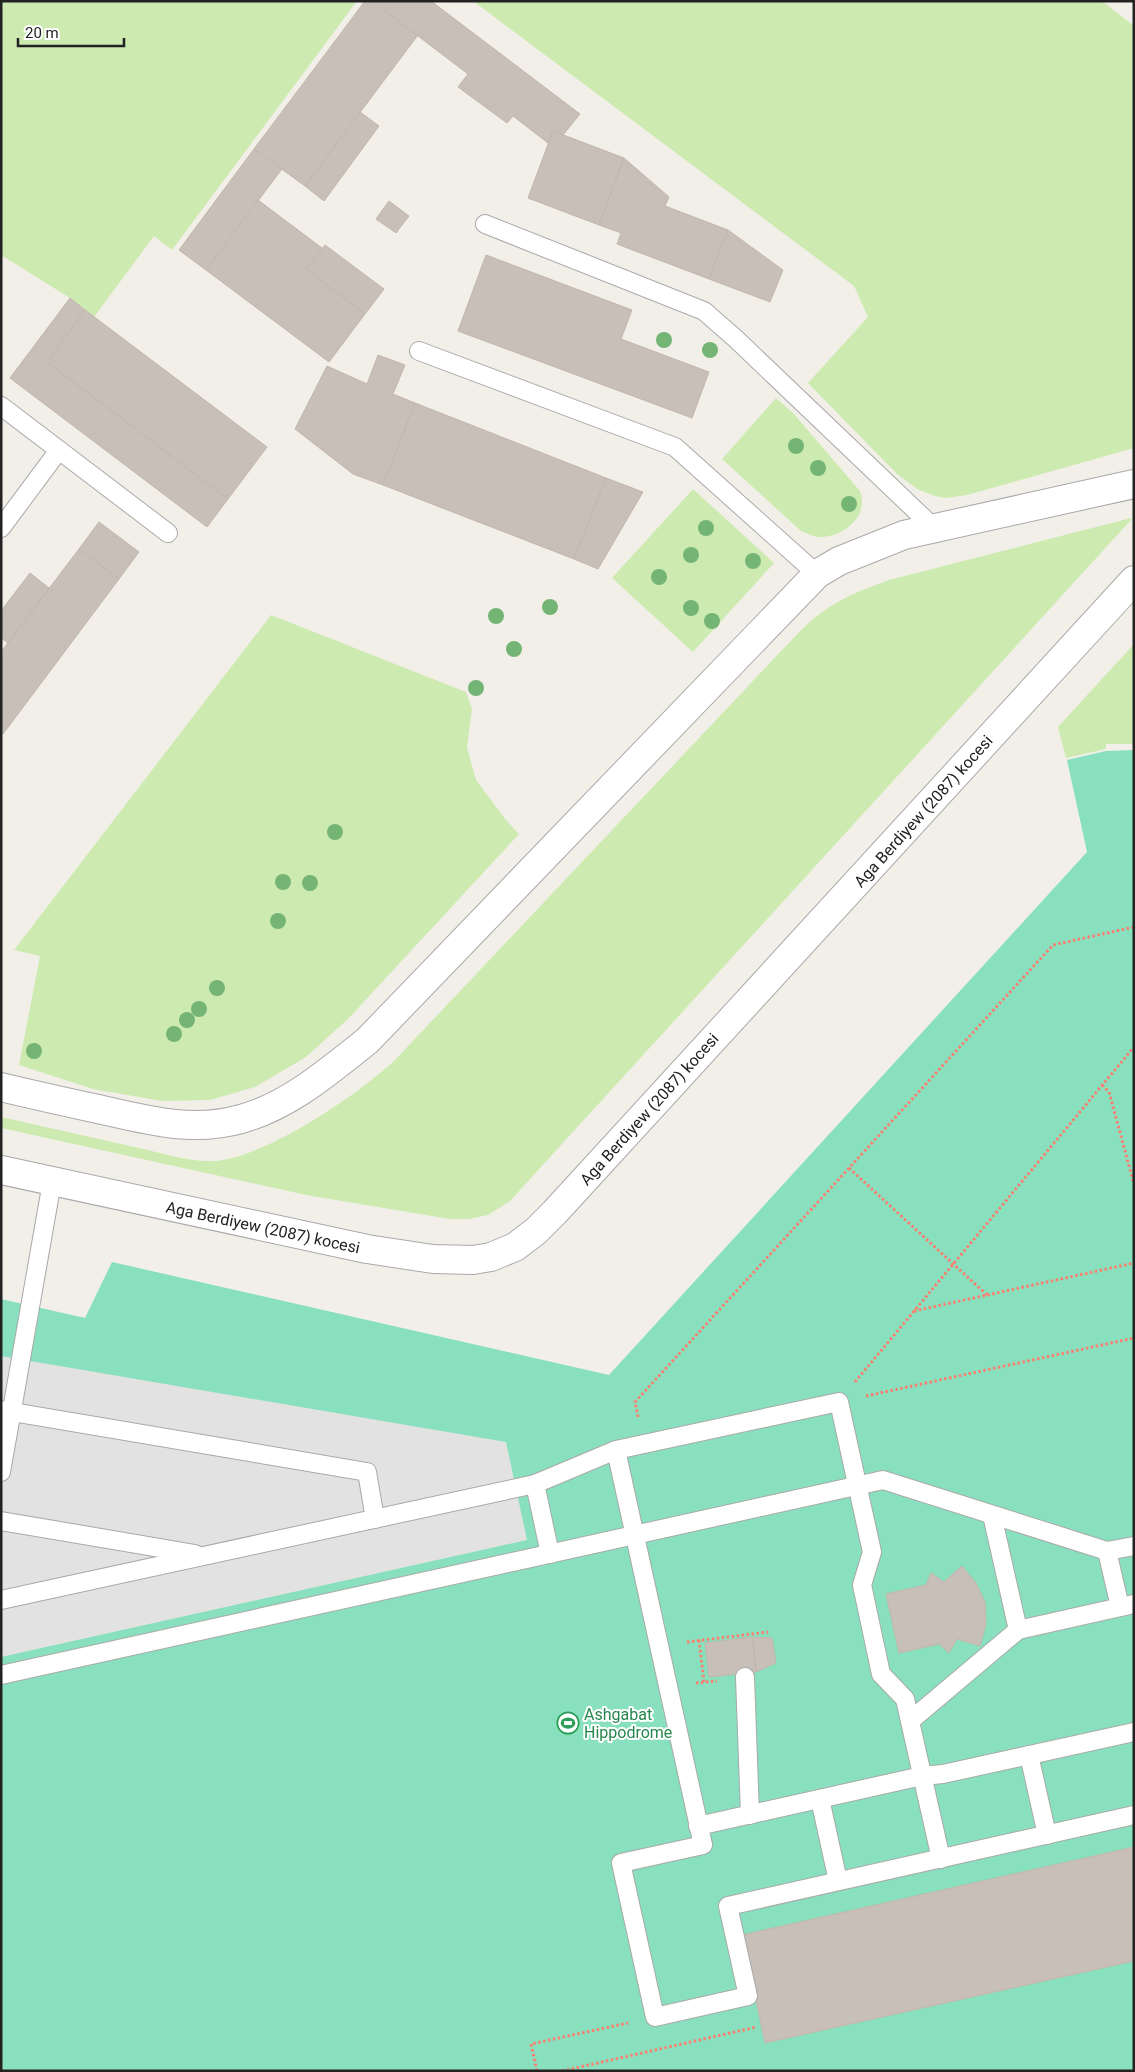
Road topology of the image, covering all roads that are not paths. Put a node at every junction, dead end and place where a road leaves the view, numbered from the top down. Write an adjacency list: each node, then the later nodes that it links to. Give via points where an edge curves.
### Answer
1 (485, 224): 7 (lane, via 704,311)
2 (419, 351): 9 (lane, via 676,446)
3 (1, 406): 4 (lane)
4 (59, 450): 6 (lane); 8 (lane)
5 (1134, 484): 7 (street)
6 (1, 528)
7 (934, 528): 9 (street, via 904,535 839,561)
8 (168, 532)
9 (817, 574): 11 (street, via 367,1041 294,1095 241,1119 192,1125 163,1124)
10 (1131, 590): 13 (street, Aga Berdiyew (2087) kocesi, via 555,1212 515,1247 473,1260 402,1255)
11 (1, 1087)
12 (1, 1170): 13 (street, Aga Berdiyew (2087) kocesi)
13 (52, 1182): 14 (lane)
14 (6, 1411): 16 (lane); 20 (lane, via 367,1472)
15 (616, 1450): 17 (lane); 18 (lane, via 839,1402); 22 (lane)
16 (1, 1472)
17 (535, 1484): 20 (lane); 25 (lane)
18 (858, 1486): 19 (lane, via 883,1480); 22 (lane); 32 (lane, via 872,1552 862,1586 881,1674 905,1700)
19 (992, 1515): 24 (lane); 29 (lane)
20 (375, 1519): 26 (lane)
21 (1, 1521): 26 (lane)
22 (634, 1535): 25 (lane); 39 (lane)
23 (1134, 1546): 24 (lane)
24 (1107, 1551): 28 (lane)
25 (550, 1554): 30 (lane)
26 (206, 1556): 27 (lane)
27 (1, 1600)
28 (1127, 1606): 29 (lane)
29 (1018, 1630): 32 (lane)
30 (1, 1675)
31 (745, 1677): 37 (lane)
32 (910, 1721): 35 (lane)
33 (1134, 1732): 34 (lane)
34 (1029, 1755): 35 (lane); 40 (lane)
35 (922, 1776): 36 (lane); 41 (lane)
36 (820, 1799): 37 (lane); 42 (lane)
37 (750, 1814): 39 (lane)
38 (1134, 1815): 40 (lane)
39 (698, 1826): 42 (lane, via 703,1845 621,1863 655,2016 748,1996 728,1906)
40 (1047, 1834): 41 (lane)
41 (941, 1859): 42 (lane)
42 (838, 1881)

